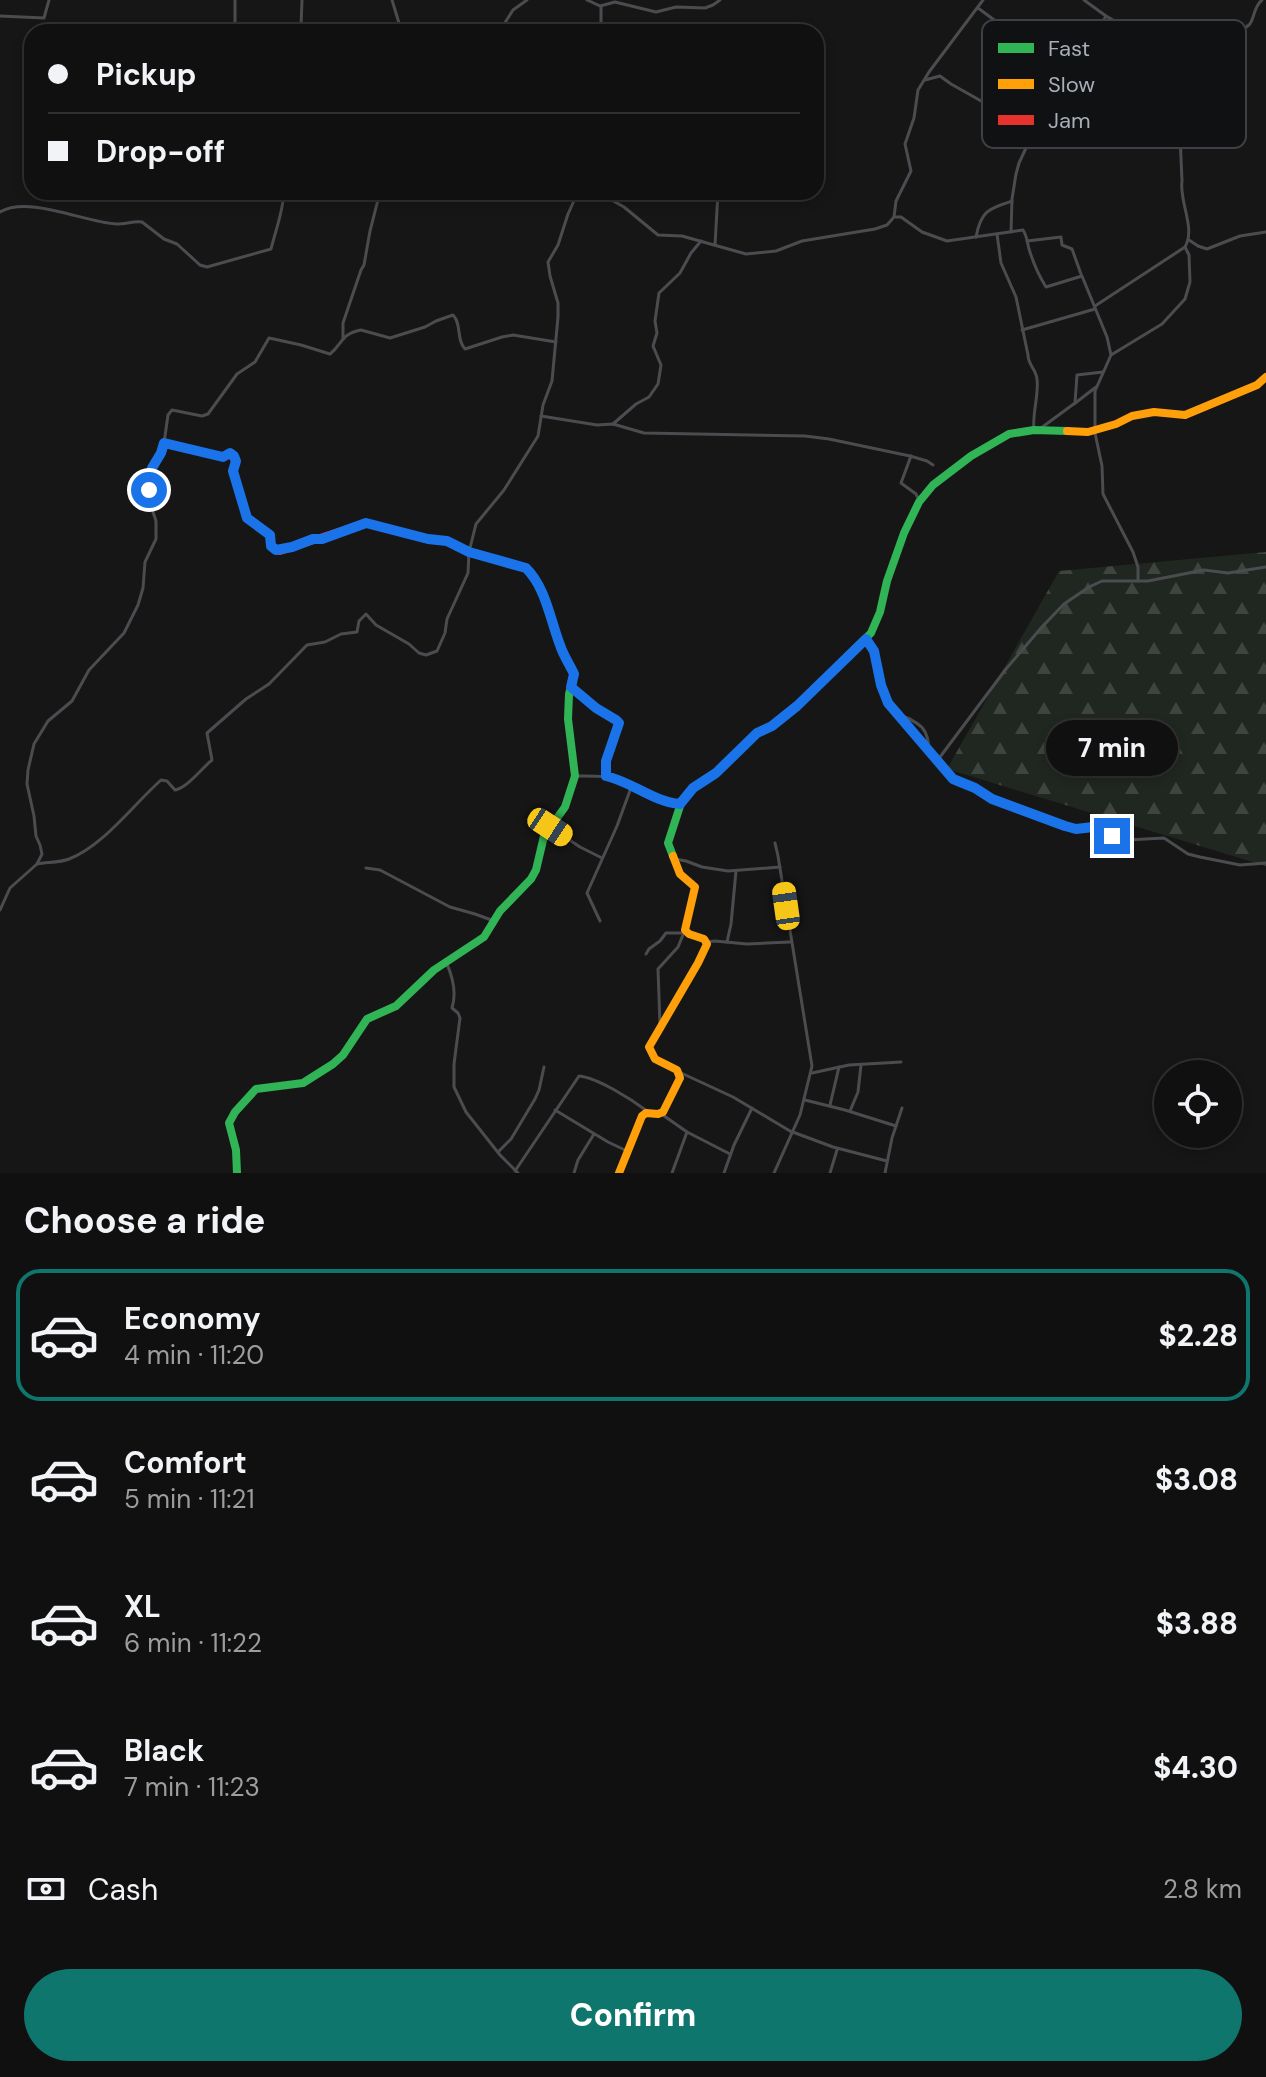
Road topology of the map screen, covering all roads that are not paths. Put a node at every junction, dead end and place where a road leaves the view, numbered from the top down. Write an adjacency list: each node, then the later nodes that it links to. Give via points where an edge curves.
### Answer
1 (49, 0): 13 (street, via 44,18)
2 (235, 0): 18 (street)
3 (302, 0): 19 (street)
4 (392, 0): 20 (street)
5 (527, 0): 21 (street)
6 (587, 0): 11 (street)
7 (720, 0): 11 (street, via 705,8 656,12 615,2)
8 (983, 0): 12 (street)
9 (1084, 0): 14 (street)
10 (1262, 0): 23 (street)
11 (601, 6): 22 (street)
12 (978, 8): 15 (street); 24 (street)
13 (0, 16)
14 (1106, 16): 16 (street); 17 (street)
15 (997, 20)
16 (1104, 20)
17 (1113, 20)
18 (235, 24)
19 (301, 24)
20 (400, 24)
21 (504, 24)
22 (601, 24)
23 (1246, 27)
24 (925, 80): 25 (street, via 940,76); 35 (street, via 905,144 911,171)
25 (982, 102)
26 (1027, 148): 33 (street, via 1016,169)
27 (1180, 148): 40 (street)
28 (283, 200): 34 (street, via 271,249 207,267 142,222 114,224 19,207)
29 (378, 200): 48 (street)
30 (574, 200): 49 (street, via 548,262 558,303)
31 (614, 200): 41 (street, via 658,235)
32 (718, 200): 43 (street)
33 (1012, 201): 36 (street); 39 (street, via 981,217)
34 (0, 212)
35 (894, 217): 39 (street, via 947,241); 43 (street, via 880,228 802,241 768,253 746,254)
36 (1011, 232): 38 (street); 42 (street, via 1023,230)
37 (1266, 232): 40 (street, via 1207,249)
38 (997, 234): 39 (street); 47 (street)
39 (976, 237)
40 (1189, 240): 44 (street)
41 (701, 241): 43 (street); 56 (street, via 659,293 653,346 661,365 657,386)
42 (1027, 241): 45 (street, via 1061,237 1062,245 1072,248); 45 (street, via 1046,287)
43 (715, 245)
44 (1185, 247): 46 (street); 50 (street, via 1190,282 1185,299 1162,324)
45 (1081, 276): 46 (street)
46 (1094, 308): 47 (street); 50 (street)
47 (1022, 330): 58 (street, via 1028,364 1037,378)
48 (343, 339): 49 (street, via 359,330 393,337 453,315 465,349 513,335); 59 (street, via 330,354 269,338 255,362 237,374 206,416 172,410)
49 (556, 342): 55 (street)
50 (1111, 355): 51 (street)
51 (1103, 372): 53 (street); 54 (street, via 1077,375)
52 (1266, 377): 57 (street, via 1188,415 1147,413)
53 (1096, 387): 54 (street); 57 (street)
54 (1074, 404): 58 (street)
55 (541, 416): 56 (street); 63 (street, via 534,444 479,519)
56 (613, 424): 60 (street, via 644,433 805,436)
57 (1095, 430): 58 (street); 65 (street, via 1103,494 1133,552)
58 (1036, 431): 62 (street, via 992,442 939,480)
59 (164, 443): 63 (street, via 233,455 247,518 270,535 276,550 366,523 447,541); 80 (street, via 149,490 156,539 145,562 136,611 120,638 89,670 72,701 48,721 32,750 27,784 42,851)
60 (911, 456): 61 (street); 62 (street, via 901,483)
61 (933, 465)
62 (919, 502): 66 (street)
63 (469, 552): 67 (street, via 531,573 574,674); 80 (street, via 468,573 437,652 419,653 366,614 357,632 307,645 269,684 207,733 212,760 185,786 175,790 161,780 80,853)
64 (1266, 567): 65 (street)
65 (1138, 581): 70 (street, via 1102,581 1064,604 1006,669)
66 (866, 639): 68 (street, via 886,700); 74 (street, via 797,706 757,733)
67 (571, 687): 71 (street, via 568,719); 72 (street, via 619,723)
68 (896, 713): 69 (street); 69 (street, via 923,727)
69 (929, 753): 70 (street)
70 (937, 761): 79 (street, via 957,782 1065,826 1093,827 1127,840 1164,838 1188,854 1211,860)
71 (575, 776): 72 (street); 75 (street, via 565,807)
72 (606, 776): 73 (street)
73 (632, 785): 74 (street); 77 (street)
74 (680, 804): 78 (street, via 668,842)
75 (550, 827): 77 (street); 85 (street, via 534,874)
76 (775, 843): 81 (street)
77 (602, 858): 86 (street, via 586,893)
78 (675, 859): 83 (street); 87 (street, via 682,878 695,887)
79 (1266, 863)
80 (37, 864): 84 (street, via 10,888)
81 (780, 867): 83 (street); 90 (street)
82 (366, 868): 85 (street, via 380,870 447,906)
83 (736, 871): 89 (street)
84 (0, 910)
85 (495, 921): 92 (street, via 484,937)
86 (600, 921)
87 (684, 932): 88 (street); 91 (street, via 666,933); 93 (street, via 658,969)
88 (706, 942): 89 (street); 93 (street)
89 (727, 942): 90 (street)
90 (791, 942): 99 (street)
91 (646, 954)
92 (446, 961): 114 (street, via 454,988 452,1008 460,1018 454,1087 462,1107); 118 (street, via 396,1006 367,1019 329,1067 303,1083 256,1089 247,1098 229,1123)
93 (661, 1028): 98 (street, via 649,1052)
94 (901, 1062): 95 (street)
95 (861, 1064): 97 (street); 105 (street)
96 (544, 1067): 114 (street, via 537,1095)
97 (839, 1067): 99 (street); 101 (street)
98 (679, 1072): 102 (street); 107 (street)
99 (812, 1073): 100 (street)
100 (805, 1100): 101 (street); 110 (street)
101 (830, 1105): 105 (street)
102 (752, 1108): 110 (street); 115 (street)
103 (902, 1108): 108 (street)
104 (555, 1110): 106 (street, via 581,1075); 111 (street); 117 (street)
105 (850, 1111): 108 (street)
106 (648, 1112): 107 (street); 113 (street)
107 (660, 1113): 109 (street)
108 (896, 1126): 116 (street)
109 (687, 1132): 115 (street); 121 (street)
110 (793, 1132): 112 (street); 123 (street)
111 (595, 1134): 113 (street); 119 (street)
112 (838, 1148): 116 (street); 124 (street)
113 (627, 1151): 120 (street)
114 (498, 1152): 117 (street)
115 (730, 1154): 122 (street)
116 (887, 1161): 125 (street)
117 (517, 1172)
118 (237, 1173)
119 (574, 1173)
120 (619, 1173)
121 (672, 1173)
122 (724, 1173)
123 (774, 1173)
124 (830, 1173)
125 (885, 1173)

